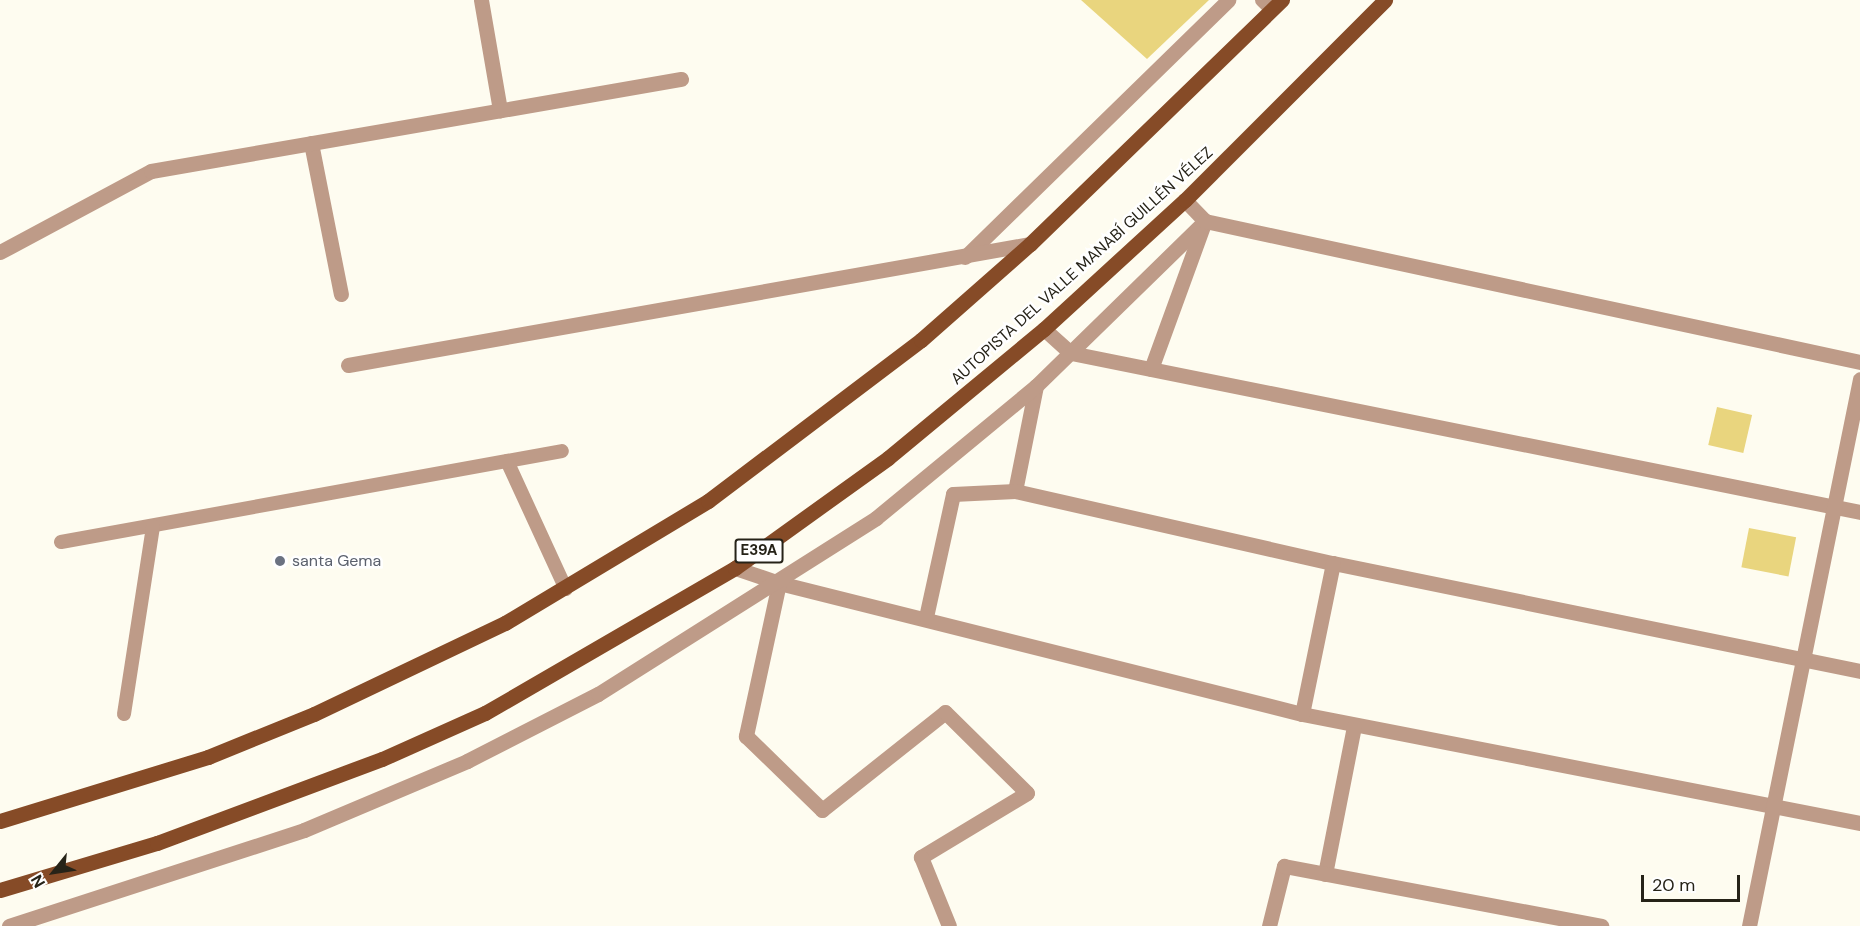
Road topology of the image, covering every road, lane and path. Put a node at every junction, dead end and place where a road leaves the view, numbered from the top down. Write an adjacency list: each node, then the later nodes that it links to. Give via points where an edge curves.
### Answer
1 (481, 0): 6 (street)
2 (1228, 0): 12 (street)
3 (1385, 0): 8 (main road, AUTOPISTA DEL VALLE MANABÍ GUILLÉN VÉLEZ / E39A)
4 (1272, 3): 10 (main road)
5 (681, 80): 6 (street)
6 (500, 110): 7 (street)
7 (311, 143): 11 (street, via 151,171); 13 (street)
8 (1185, 200): 9 (street); 14 (main road, AUTOPISTA DEL VALLE MANABÍ GUILLÉN VÉLEZ / E39A)
9 (1205, 221): 15 (street); 16 (street); 18 (street)
10 (1030, 244): 12 (street); 31 (main road, via 921,340 804,433 708,501)
11 (0, 252)
12 (966, 257): 17 (street)
13 (341, 294)
14 (1044, 329): 15 (street); 29 (main road, AUTOPISTA DEL VALLE MANABÍ GUILLÉN VÉLEZ / E39A, via 888,458)
15 (1071, 353): 18 (street); 20 (street)
16 (1860, 362)
17 (348, 365)
18 (1150, 369): 24 (street)
19 (1860, 379): 24 (street)
20 (1036, 387): 23 (street); 30 (street, via 893,504)
21 (562, 451): 22 (lane)
22 (507, 461): 26 (lane); 31 (lane)
23 (1015, 491): 28 (street); 32 (street, via 953,494)
24 (1835, 506): 25 (street); 33 (street)
25 (1860, 512)
26 (153, 526): 27 (lane); 35 (lane)
27 (60, 542)
28 (1333, 563): 33 (street); 36 (street)
29 (735, 568): 30 (street); 42 (main road, AUTOPISTA DEL VALLE MANABÍ GUILLÉN VÉLEZ / E39A, via 495,707 382,759 157,843)
30 (779, 583): 32 (street); 43 (street, via 598,694 467,760 304,830); 44 (street, via 746,736 822,810 945,712 1027,793 921,857)
31 (566, 590): 39 (main road, via 443,655 314,714 208,757)
32 (926, 617): 36 (street)
33 (1803, 659): 34 (street); 38 (street)
34 (1860, 671)
35 (124, 714)
36 (1302, 714): 37 (street)
37 (1354, 726): 38 (street); 41 (street)
38 (1776, 805): 40 (street); 47 (street)
39 (0, 821)
40 (1860, 823)
41 (1325, 874): 45 (street, via 1284,866); 46 (street)
42 (0, 890)
43 (9, 926)
44 (950, 926)
45 (1269, 926)
46 (1601, 926)
47 (1749, 926)

